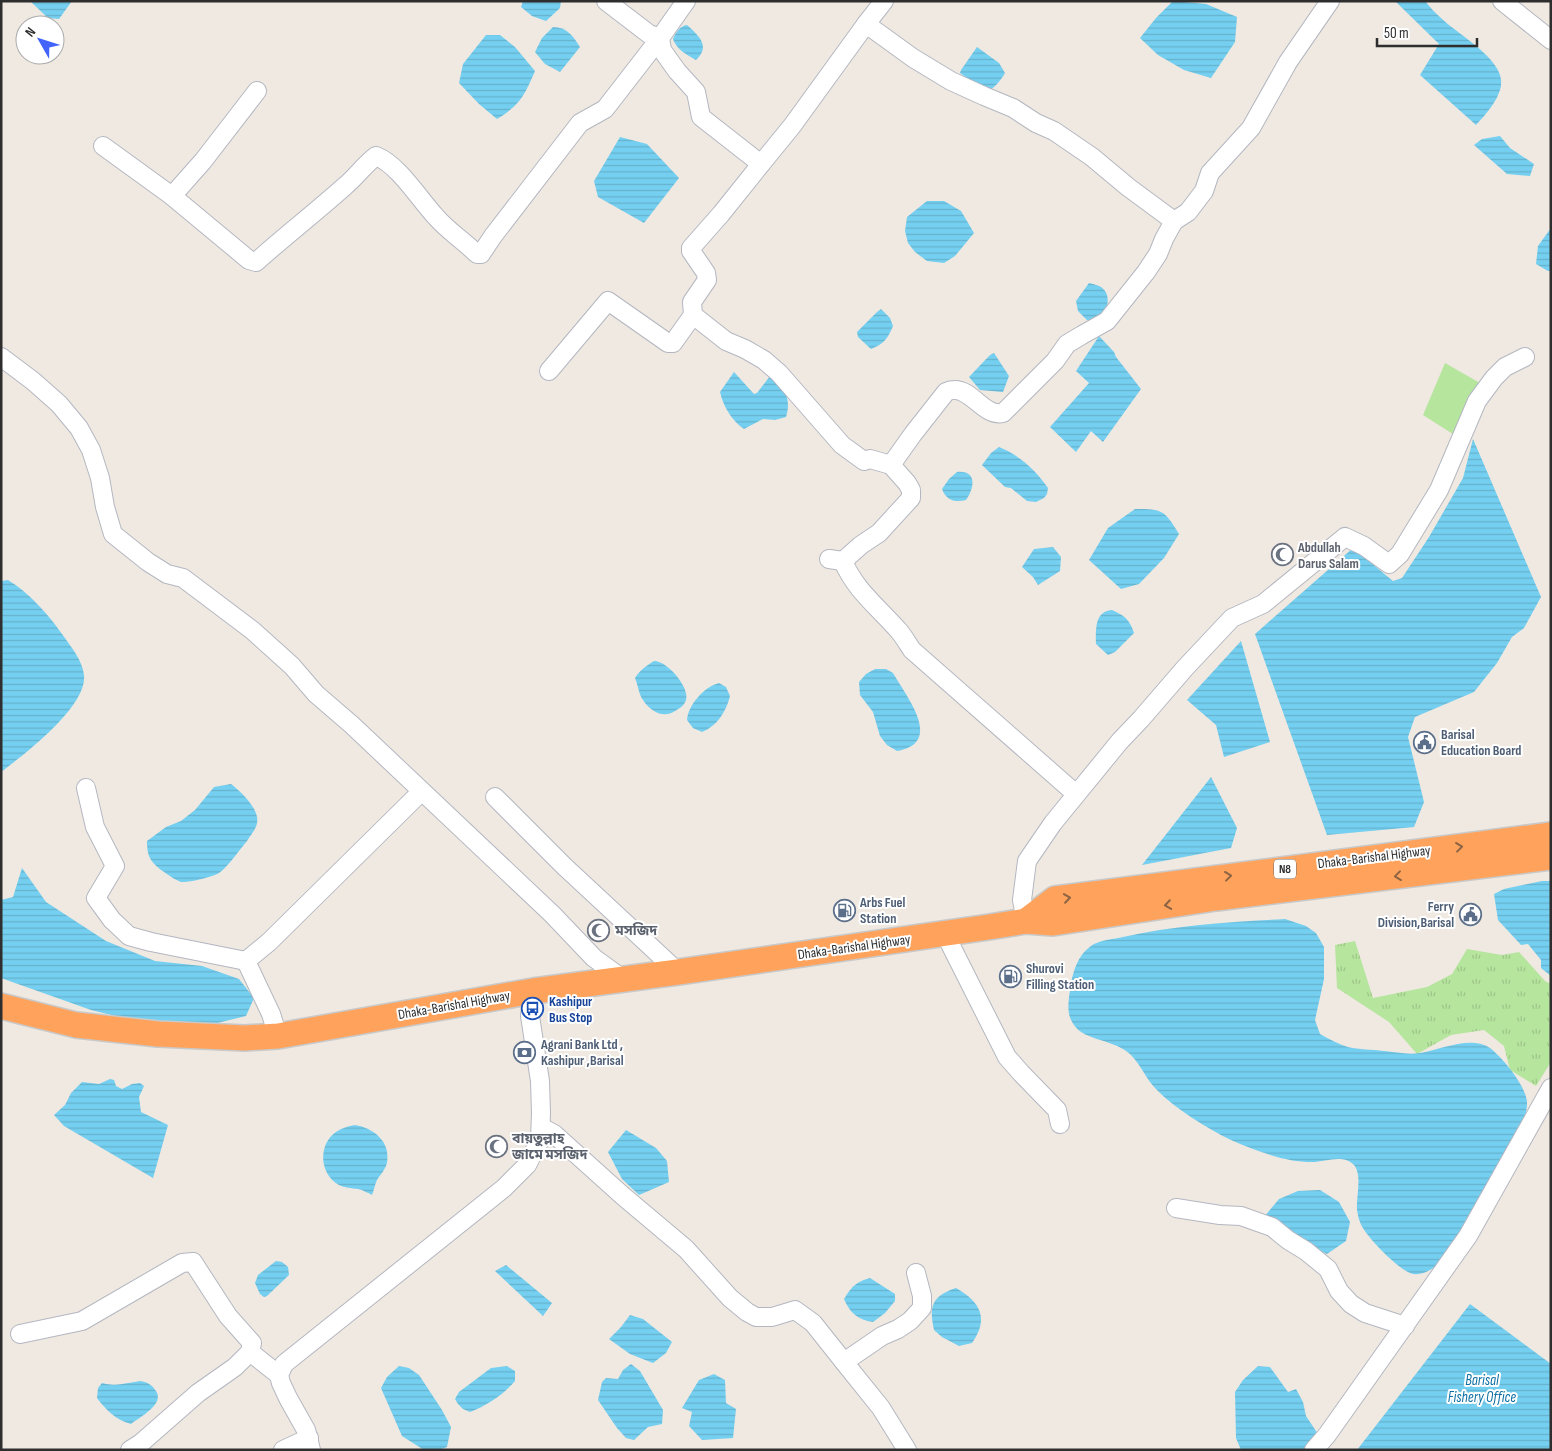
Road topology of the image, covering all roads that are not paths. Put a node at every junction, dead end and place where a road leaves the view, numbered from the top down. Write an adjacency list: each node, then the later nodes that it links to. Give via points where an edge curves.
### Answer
1 (606, 1): 7 (street)
2 (686, 1): 7 (street)
3 (884, 1): 6 (street)
4 (1330, 1): 13 (street, via 1288,62 1251,128 1210,173 1204,191 1188,212)
5 (1502, 1): 8 (street)
6 (866, 24): 11 (street); 13 (street, via 951,81 1054,131)
7 (660, 38): 11 (street, via 662,50 696,92 701,117); 12 (street, via 605,109 580,123 481,254 477,254 437,218 409,184 376,156 256,262 249,260)
8 (1551, 40)
9 (257, 91): 12 (street)
10 (103, 146): 12 (street)
11 (761, 164): 14 (street, via 690,250 707,276 692,302)
12 (172, 196)
13 (1174, 221): 18 (street, via 1146,272 1107,322 1067,344 1055,361 1004,413 993,413 962,392 946,392)
14 (693, 315): 17 (street, via 673,343 668,343 608,301); 18 (street, via 726,341 764,360 842,445 864,461 870,458)
15 (1, 356): 20 (street, via 59,404 79,428 91,450 100,478 113,534 167,574 183,578 252,630)
16 (1524, 357): 21 (street, via 1505,367 1477,401 1439,490 1400,554 1389,564 1345,537 1264,604 1232,618 1184,668)
17 (549, 371)
18 (892, 465): 21 (street, via 907,483 911,498 879,533 836,560 912,650)
19 (86, 788): 27 (street, via 95,827 115,866 96,898 112,920 129,936)
20 (421, 792): 27 (street); 29 (street, via 552,914 594,958)
21 (1076, 794): 25 (street, via 1027,861 1022,900)
22 (495, 797): 28 (street)
23 (1551, 835): 25 (highway, Dhaka-Barishal Highway / N8, one-way to 23, via 1055,899)
24 (1551, 857): 25 (highway, Dhaka-Barishal Highway / N8, one-way to 25, via 1216,898 1053,923)
25 (1026, 921): 26 (highway, Dhaka-Barishal Highway / N8)
26 (945, 934): 28 (highway, Dhaka-Barishal Highway / N8); 34 (street, via 1007,1057 1056,1110)
27 (246, 961): 32 (street)
28 (678, 972): 29 (highway, Dhaka-Barishal Highway / N8)
29 (623, 979): 30 (highway, Dhaka-Barishal Highway / N8)
30 (533, 991): 32 (highway, Dhaka-Barishal Highway / N8); 35 (street, via 530,1016 540,1081)
31 (1, 1006): 32 (highway, Dhaka-Barishal Highway / N8, via 76,1025 158,1034 245,1038)
32 (275, 1025)
33 (1551, 1088): 38 (street, via 1468,1236)
34 (1060, 1124)
35 (541, 1127): 41 (street, via 554,1134 686,1249 747,1312 756,1317 795,1310 813,1323); 42 (street, via 534,1153 517,1176 284,1364)
36 (1176, 1208): 38 (street, via 1241,1216 1272,1227 1328,1269 1339,1291 1351,1304 1365,1314)
37 (916, 1273): 41 (street, via 922,1308 904,1325)
38 (1405, 1326): 47 (street)
39 (20, 1334): 40 (street, via 82,1321 182,1263 193,1262 228,1316 252,1343)
40 (250, 1352): 42 (street); 44 (street)
41 (844, 1362): 46 (street, via 881,1408)
42 (279, 1374): 43 (street)
43 (310, 1444): 45 (street)
44 (130, 1450)
45 (283, 1450)
46 (907, 1450)
47 (1314, 1450)

